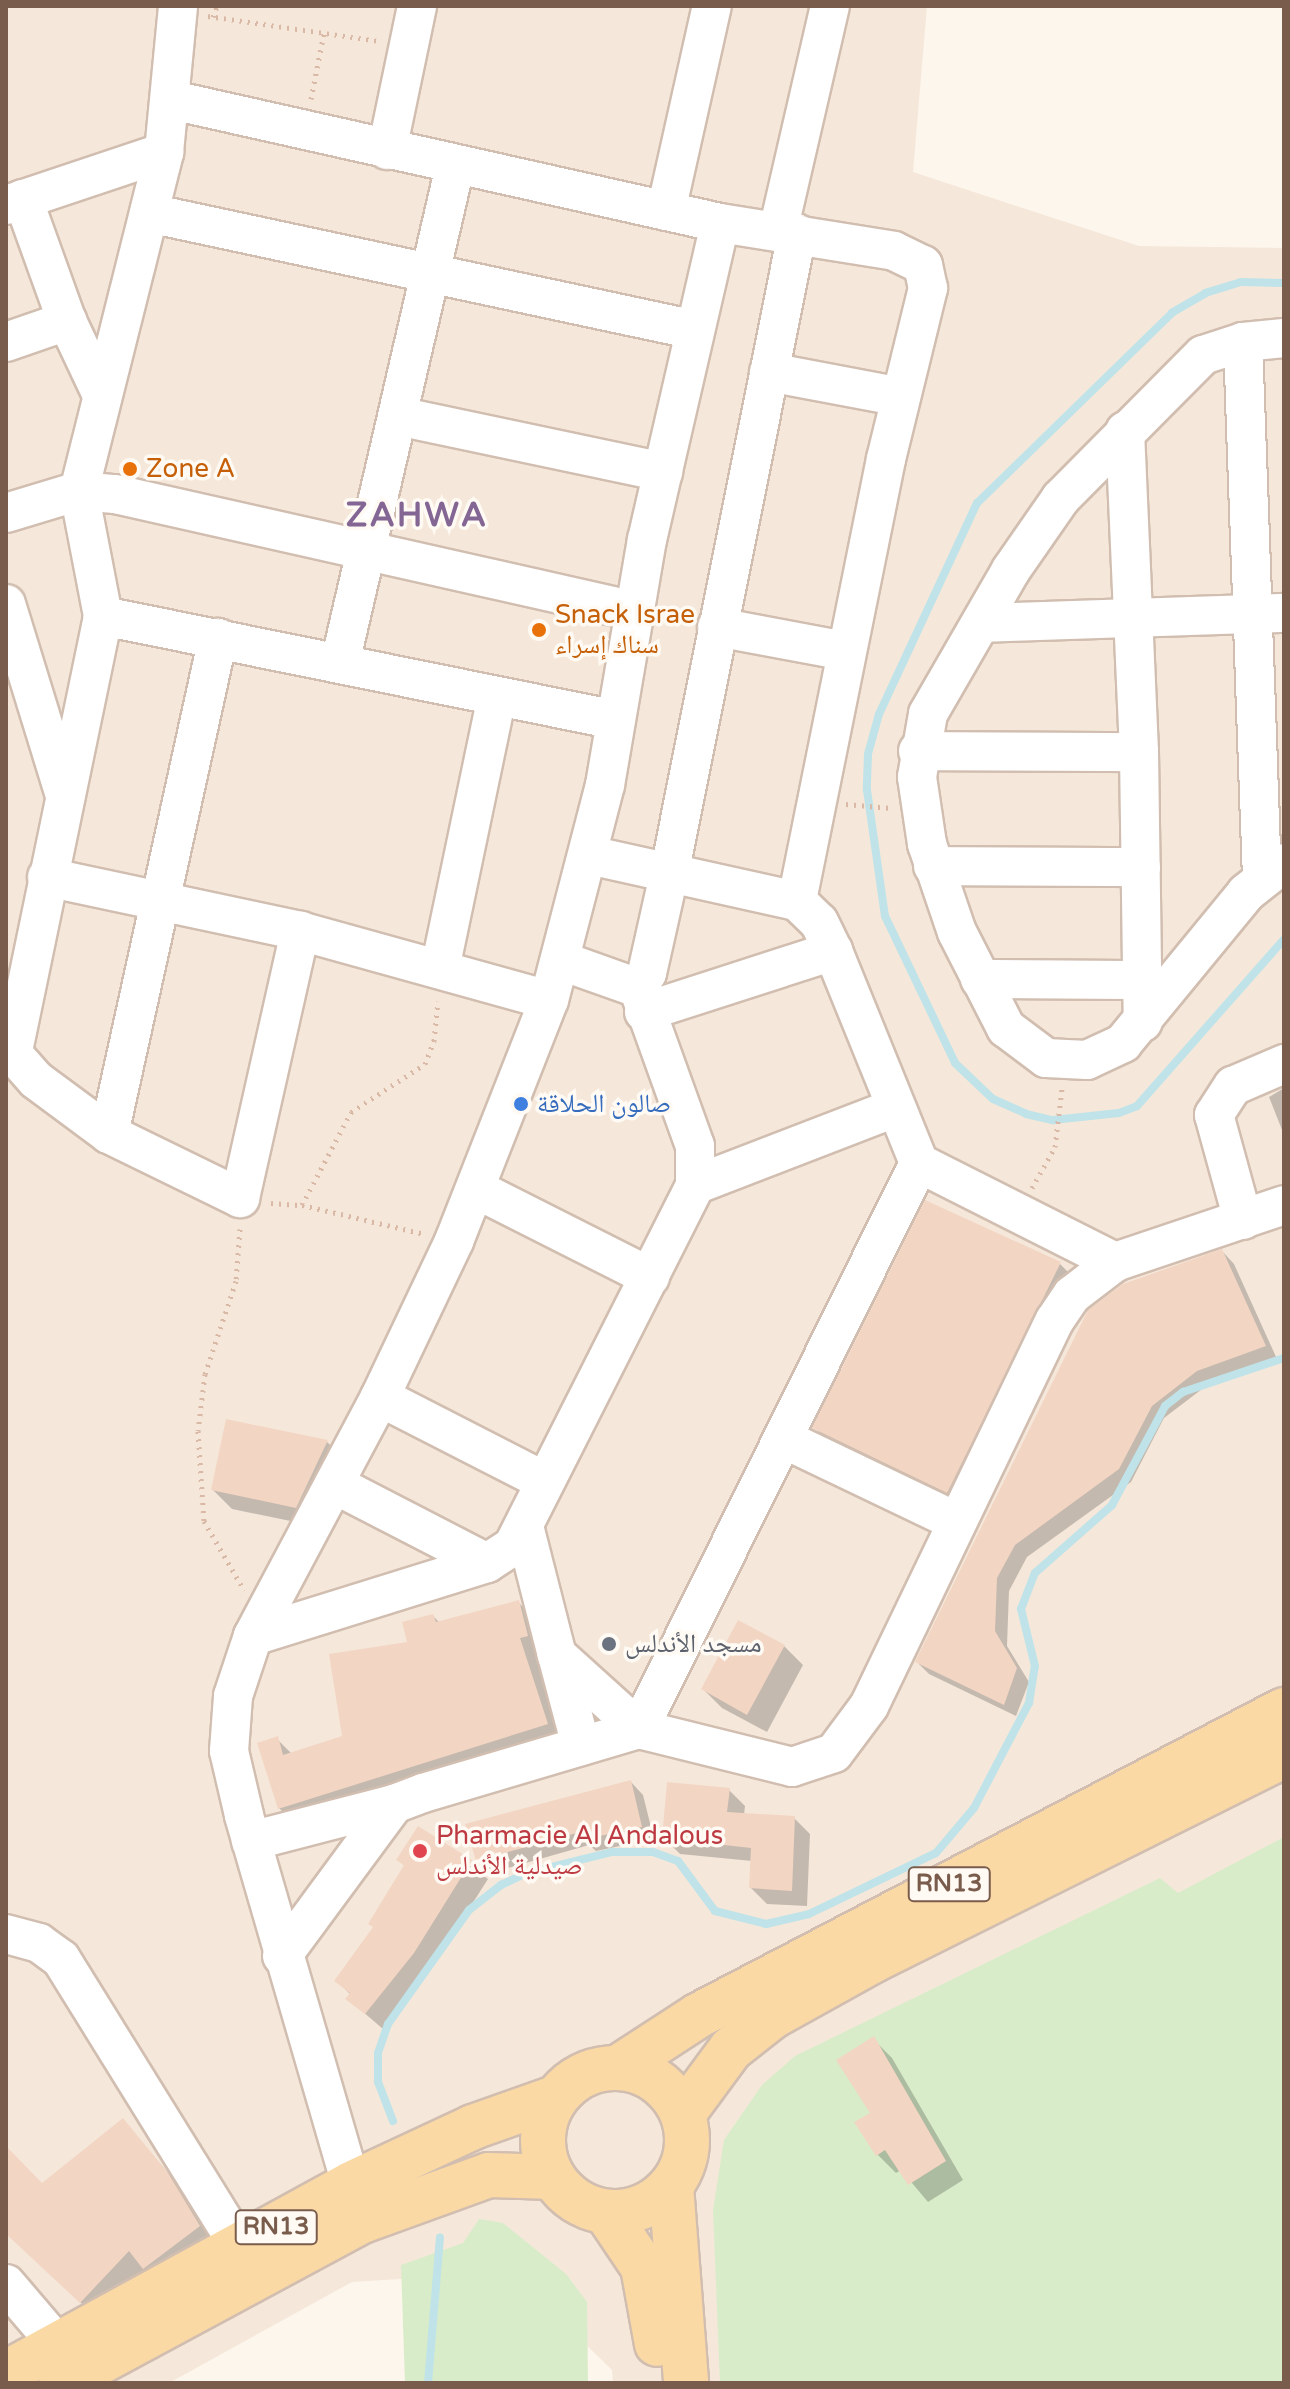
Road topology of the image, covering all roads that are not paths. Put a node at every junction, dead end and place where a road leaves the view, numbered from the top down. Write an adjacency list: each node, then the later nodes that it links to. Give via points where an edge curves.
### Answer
1 (417, 6): 6 (street)
2 (712, 6): 10 (street)
3 (830, 6): 13 (street)
4 (180, 10): 5 (street)
5 (172, 100): 6 (street); 7 (street)
6 (387, 150): 8 (street)
7 (164, 152): 9 (street); 11 (street)
8 (455, 166): 10 (street); 14 (street)
9 (14, 202): 15 (street)
10 (666, 211): 12 (street)
11 (149, 213): 14 (street); 21 (street)
12 (720, 223): 13 (street); 16 (street)
13 (787, 232): 20 (street); 22 (street, via 894,251 923,265 928,288)
14 (433, 275): 16 (street); 23 (street)
15 (67, 321): 18 (street); 21 (street)
16 (695, 330): 25 (street)
17 (1284, 338): 19 (street)
18 (6, 342)
19 (1243, 342): 24 (street, via 1203,355); 31 (street)
20 (769, 372): 22 (street); 35 (street)
21 (101, 393): 26 (street)
22 (901, 397): 37 (street)
23 (398, 416): 25 (street); 28 (street)
24 (1125, 431): 33 (street); 34 (street, via 1061,498)
25 (663, 472): 30 (street)
26 (79, 491): 27 (street); 28 (street, via 152,501); 32 (street)
27 (6, 513)
28 (367, 553): 30 (street); 38 (street)
29 (6, 604): 39 (street)
30 (635, 611): 41 (street)
31 (1267, 614): 33 (street); 49 (street)
32 (103, 616): 36 (street); 44 (street)
33 (1135, 620): 34 (street); 43 (street)
34 (982, 623): 42 (street, via 928,714)
35 (717, 627): 37 (street); 48 (street)
36 (218, 638): 38 (street); 51 (street)
37 (845, 651): 52 (street)
38 (340, 663): 40 (street)
39 (16, 674): 44 (street)
40 (497, 697): 41 (street); 56 (street)
41 (616, 720): 45 (street)
42 (918, 751): 43 (street); 46 (street, via 919,807)
43 (1139, 752): 47 (street)
44 (65, 797): 50 (street)
45 (589, 855): 48 (street); 55 (street)
46 (933, 866): 47 (street); 57 (street)
47 (1141, 867): 58 (street)
48 (670, 870): 52 (street); 60 (street)
49 (1273, 871): 61 (street)
50 (47, 877): 51 (street); 62 (street)
51 (160, 901): 53 (street); 65 (street)
52 (797, 901): 54 (street, via 819,922)
53 (300, 931): 56 (street); 65 (street, via 240,1198)
54 (833, 951): 60 (street); 64 (street)
55 (562, 961): 59 (street); 60 (street)
56 (440, 969): 59 (street)
57 (980, 979): 58 (street); 61 (street, via 1006,1028 1046,1058 1087,1060 1123,1043)
58 (1143, 980): 61 (street)
59 (549, 1000): 68 (street)
60 (641, 1000): 67 (street, via 695,1146)
61 (1143, 1022)
62 (9, 1051): 65 (street, via 64,1104)
63 (1284, 1064): 70 (street, via 1233,1086 1214,1115)
64 (895, 1108): 66 (street); 67 (street)
65 (109, 1134)
66 (919, 1163): 71 (street); 74 (street)
67 (695, 1185): 72 (street)
68 (476, 1189): 72 (street); 73 (street)
69 (1284, 1205): 70 (street)
70 (1243, 1220): 71 (street)
71 (1115, 1262): 77 (street, via 1090,1277 1055,1320)
72 (650, 1277): 75 (street)
73 (380, 1397): 75 (street); 76 (street)
74 (784, 1439): 77 (street); 83 (street)
75 (544, 1481): 78 (street)
76 (334, 1484): 79 (street); 80 (street)
77 (957, 1522): 83 (street, via 869,1706 834,1753 792,1767)
78 (524, 1526): 79 (street, via 513,1546); 81 (street)
79 (487, 1563): 80 (street)
80 (258, 1626): 87 (street, via 233,1696 229,1738)
81 (557, 1655): 83 (street); 84 (street)
82 (1284, 1710): 90 (main road, RN13, via 699,2015)
83 (639, 1729): 84 (street)
84 (581, 1746): 86 (street)
85 (1284, 1756): 92 (main road, RN13, via 874,1960 773,2016 731,2049)
86 (394, 1804): 87 (street); 89 (street)
87 (251, 1841): 89 (street)
88 (6, 1934): 97 (street, via 39,1943 61,1959)
89 (282, 1956): 94 (street)
90 (619, 2067): 91 (main road, RN13, via 583,2074); 92 (main road, via 658,2081)
91 (555, 2098): 93 (main road, via 542,2138); 94 (main road, RN13, via 473,2127)
92 (683, 2114): 95 (main road, via 687,2152)
93 (553, 2177): 96 (main road, via 567,2194); 99 (main road, RN13, via 489,2175 362,2221)
94 (351, 2184): 97 (main road, RN13)
95 (671, 2186): 96 (main road, via 653,2202); 102 (main road)
96 (606, 2212): 101 (main road, via 643,2267 654,2307)
97 (240, 2248): 99 (main road, RN13)
98 (6, 2284): 99 (street)
99 (60, 2364): 100 (main road, RN13)
100 (6, 2373)
101 (660, 2383)
102 (686, 2383)

